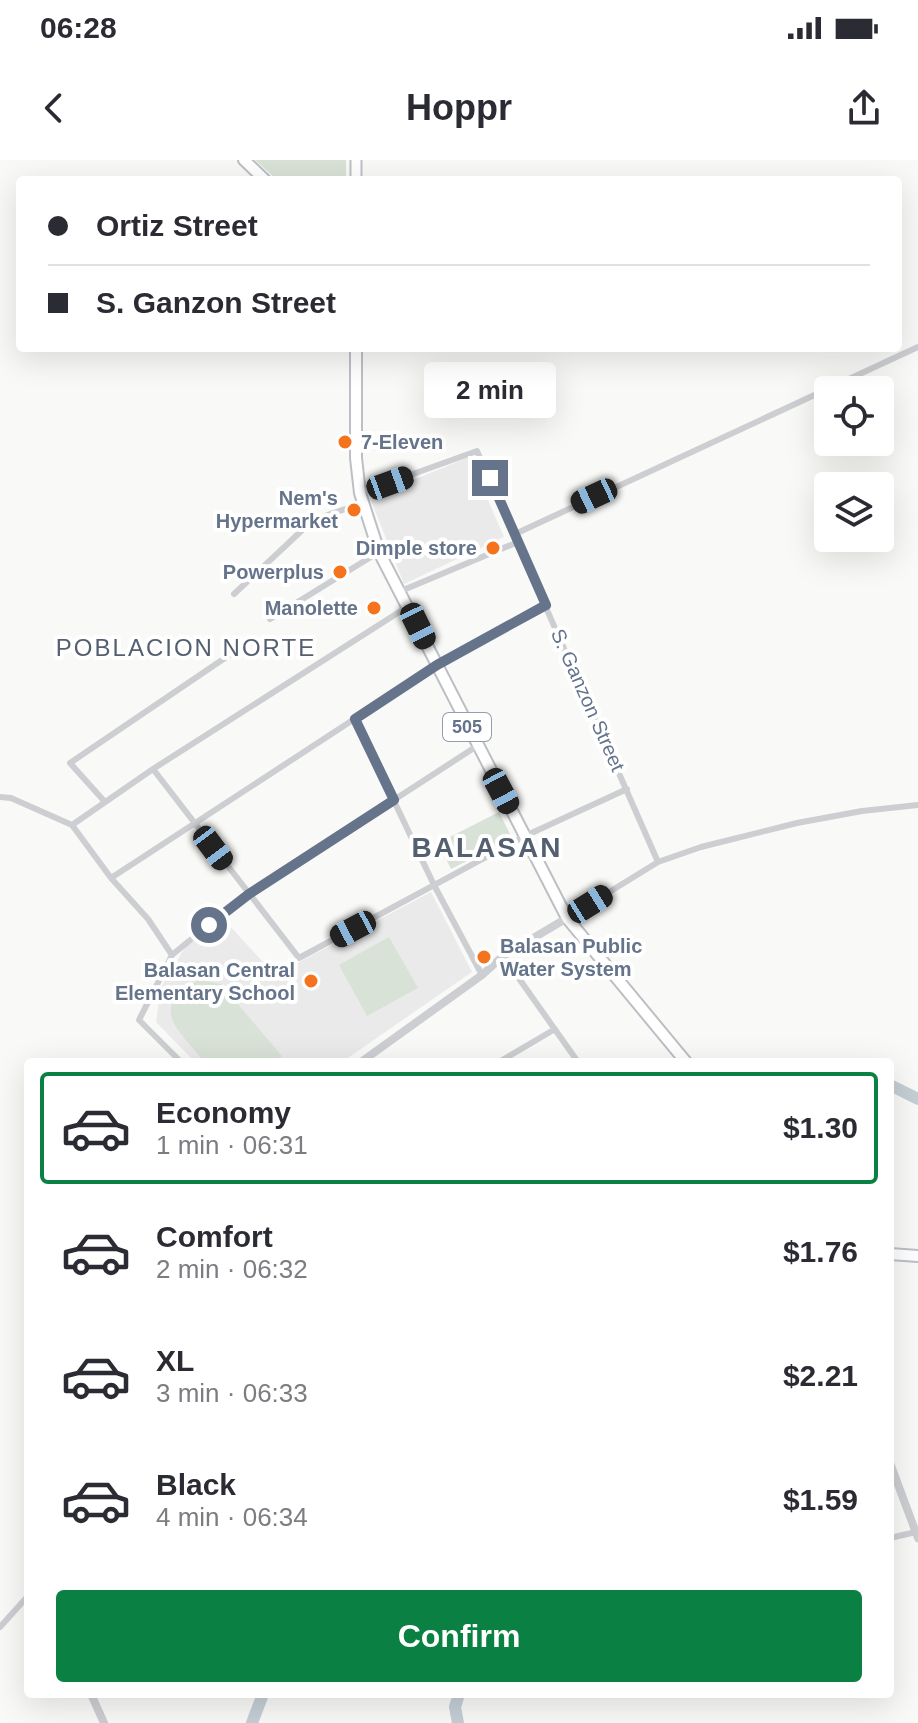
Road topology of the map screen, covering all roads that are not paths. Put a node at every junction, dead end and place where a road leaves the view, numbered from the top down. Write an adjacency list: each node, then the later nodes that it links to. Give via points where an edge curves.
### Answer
1 (244, 160): 2 (main road)
2 (261, 176)
3 (918, 347): 6 (street)
4 (356, 352): 5 (main road, 505, via 356,458)
5 (362, 498): 6 (street, S. Ganzon Street, via 477,451); 8 (main road, 505); 10 (street, via 313,520)
6 (515, 534): 7 (street, S. Ganzon Street)
7 (518, 542): 9 (street); 11 (street, S. Ganzon Street)
8 (379, 552): 9 (main road, 505); 13 (street)
9 (401, 591): 12 (main road, 505)
10 (234, 594)
11 (546, 605): 15 (street); 19 (street, S. Ganzon Street)
12 (408, 606): 15 (main road, 505); 18 (street)
13 (270, 619)
14 (250, 641): 22 (street, via 70,763)
15 (437, 665): 16 (street); 17 (main road, 505)
16 (355, 719): 21 (street); 25 (street)
17 (477, 746): 21 (street); 26 (main road, 505)
18 (153, 769): 22 (street); 25 (street)
19 (627, 789): 26 (street); 27 (street, S. Ganzon Street)
20 (0, 797): 24 (street)
21 (394, 800): 29 (street); 30 (street)
22 (105, 802): 24 (street)
23 (918, 805): 27 (street, via 797,823)
24 (72, 825): 28 (street)
25 (196, 825): 28 (street); 30 (street)
26 (525, 836): 29 (street); 31 (main road, 505)
27 (658, 862): 31 (street)
28 (111, 878): 32 (street)
29 (434, 885): 30 (street, via 299,958); 34 (street)
30 (249, 894): 32 (street)
31 (567, 918): 33 (street); 42 (main road, 505)
32 (172, 955): 37 (street, via 139,1020)
33 (503, 956): 34 (street); 35 (street)
34 (482, 975): 38 (street)
35 (555, 1029): 36 (street); 41 (street)
36 (511, 1055): 39 (street); 40 (street)
37 (177, 1058)
38 (367, 1058)
39 (506, 1058)
40 (513, 1058)
41 (575, 1058)
42 (683, 1058)
43 (894, 1254): 44 (main road)
44 (918, 1256)
45 (894, 1474): 46 (street)
46 (917, 1535): 47 (street)
47 (894, 1538)
48 (24, 1600): 49 (street)
49 (0, 1627)
50 (93, 1698): 51 (street)
51 (104, 1723)

